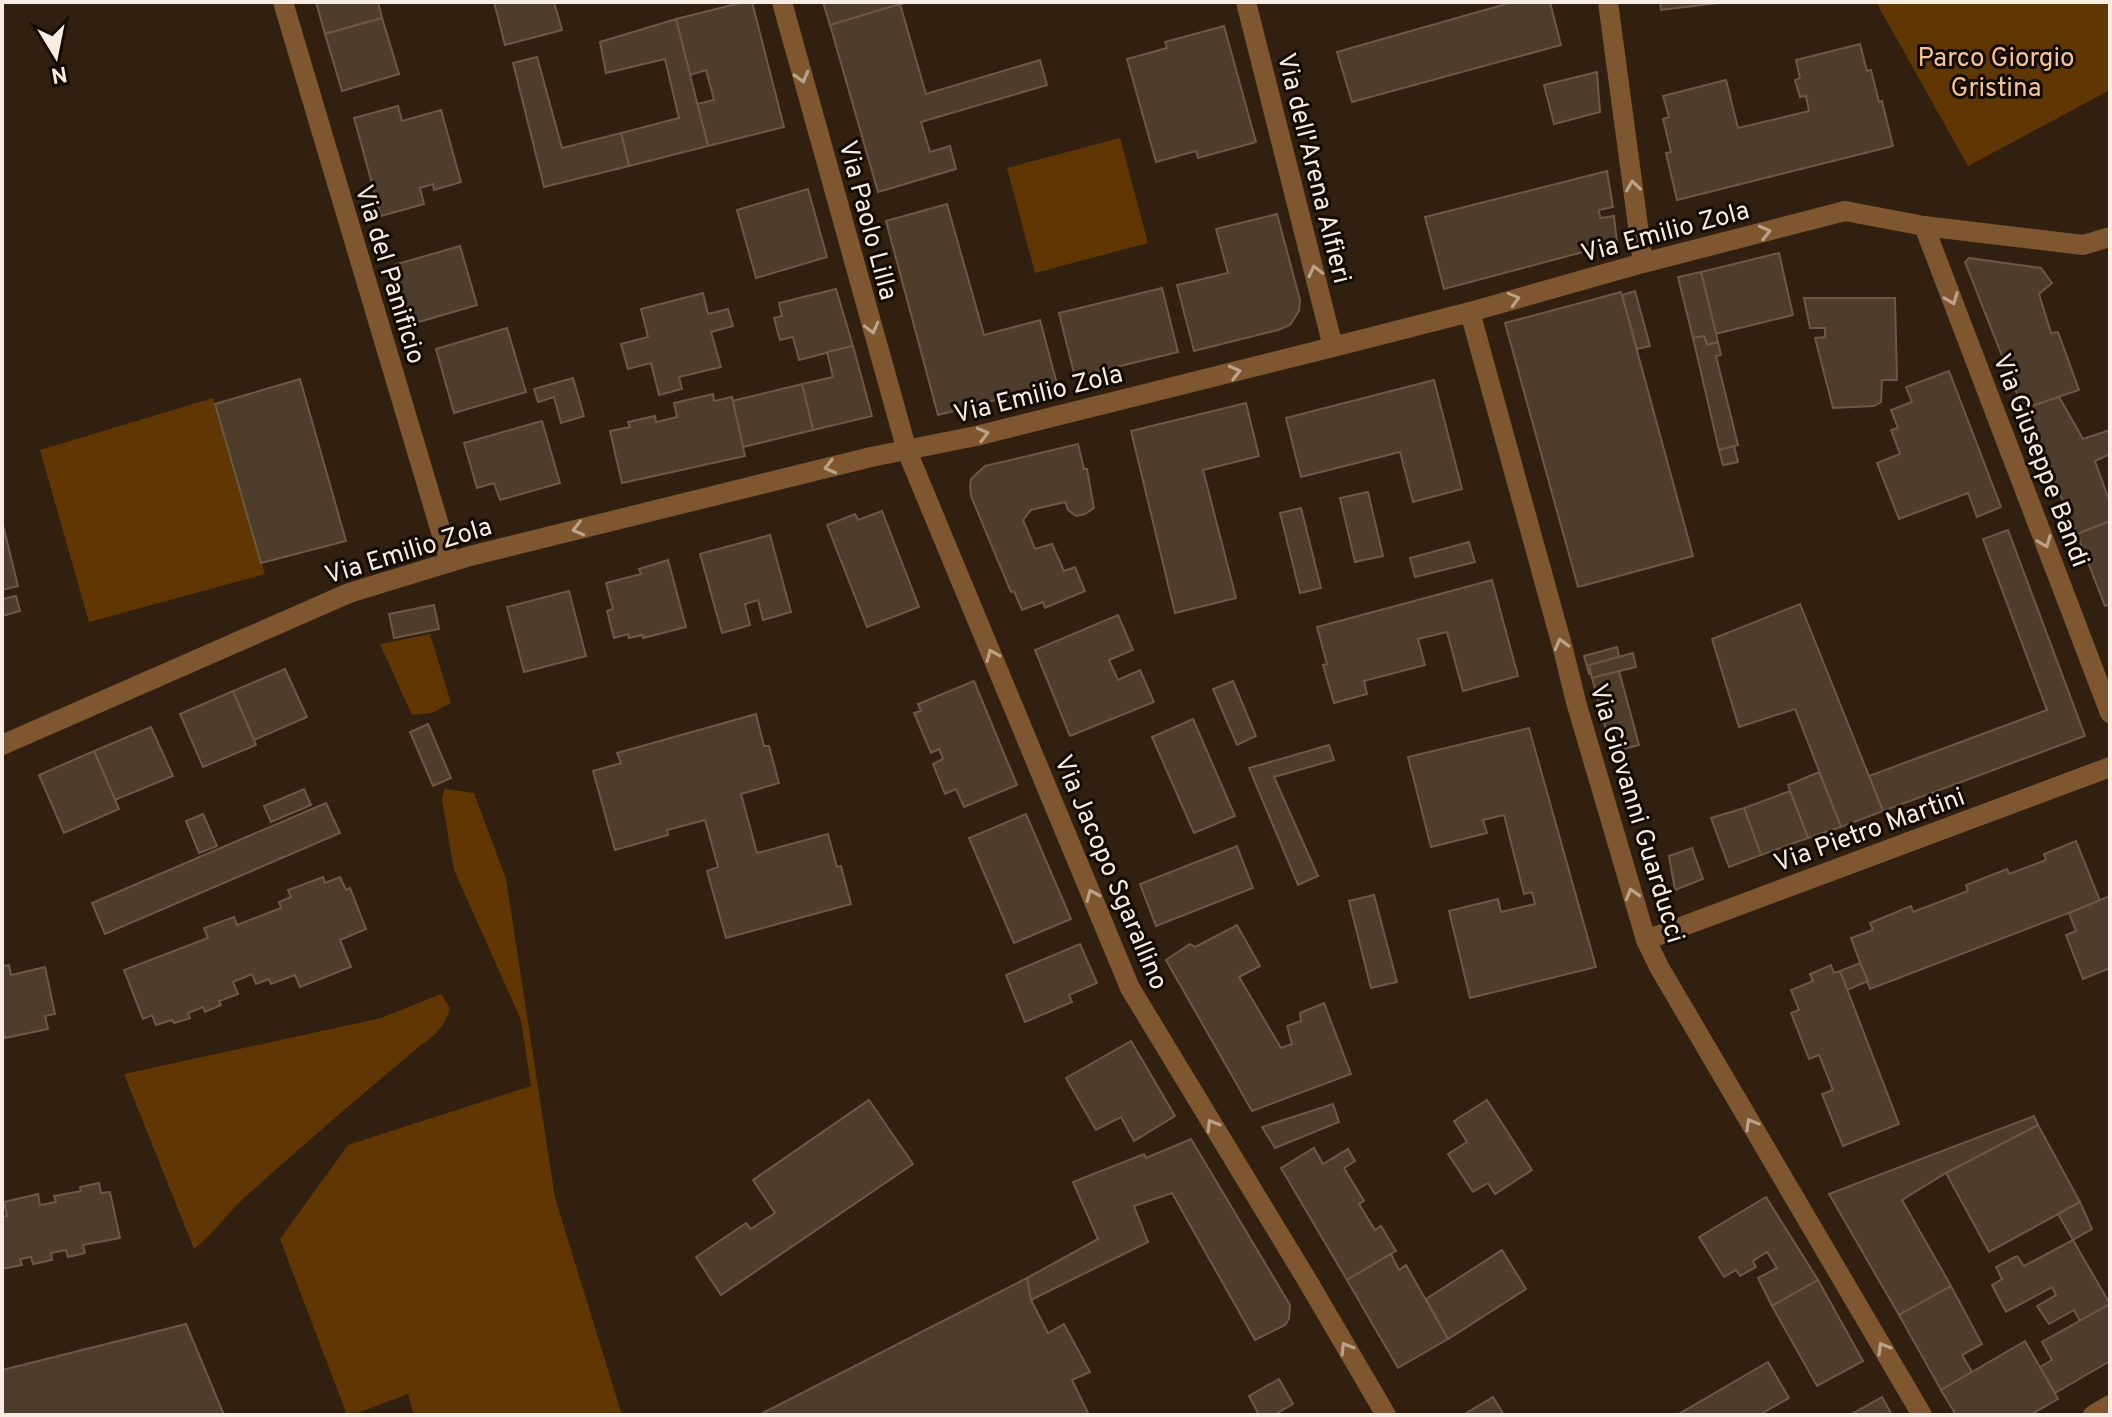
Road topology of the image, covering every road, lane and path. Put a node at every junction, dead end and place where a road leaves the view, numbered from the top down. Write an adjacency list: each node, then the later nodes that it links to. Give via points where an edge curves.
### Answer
1 (283, 2): 11 (street, Via del Panificio)
2 (782, 2): 10 (street, Via Paolo Lilla, one-way to 10)
3 (1246, 2): 9 (street, Via dell'Arena Alfieri, one-way to 3)
4 (1608, 2): 7 (street, one-way to 4)
5 (1924, 226): 6 (street, Via Emilio Zola, via 2083,245); 7 (street, Via Emilio Zola, one-way to 5, via 1845,211); 12 (street, Via Giuseppe Bandi, one-way to 12)
6 (2110, 237)
7 (1643, 263): 8 (street, Via Emilio Zola, one-way to 7)
8 (1470, 312): 9 (street, Via Emilio Zola); 15 (street, Via Giovanni Guarducci, one-way to 8)
9 (1333, 347): 10 (street, Via Emilio Zola, one-way to 9)
10 (907, 451): 11 (street, Via Emilio Zola, one-way to 11); 17 (street, Via Jacopo Sgarallino, one-way to 10, via 1130,988)
11 (450, 562): 13 (street, Via Emilio Zola, via 318,605)
12 (2110, 713)
13 (2, 745)
14 (2110, 767): 15 (street, Via Pietro Martini)
15 (1646, 940): 18 (street, Via Giovanni Guarducci, one-way to 15)
16 (2110, 1405): 19 (street)
17 (1386, 1415)
18 (1922, 1415)
19 (2093, 1415)

